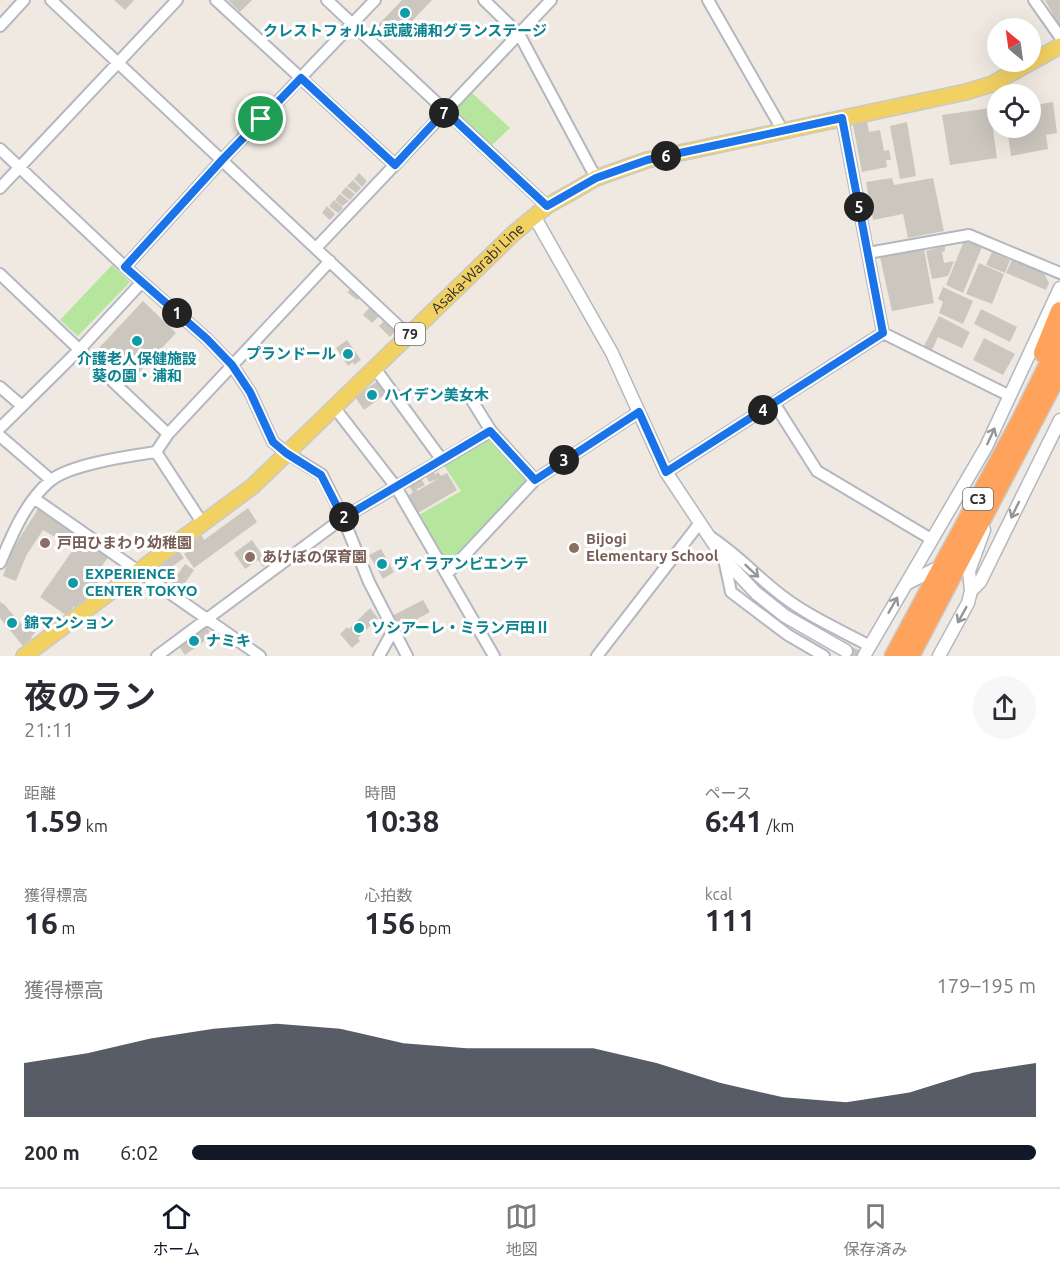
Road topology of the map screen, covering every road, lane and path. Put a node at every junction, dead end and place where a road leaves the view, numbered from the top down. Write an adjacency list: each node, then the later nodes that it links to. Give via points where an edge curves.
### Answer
1 (24, 0): 12 (street)
2 (51, 0): 15 (street)
3 (177, 0): 15 (street)
4 (216, 0): 16 (street)
5 (327, 0): 11 (street)
6 (375, 0): 11 (street)
7 (484, 0): 13 (street)
8 (551, 0): 13 (street)
9 (708, 0): 19 (street)
10 (1034, 0): 14 (street)
11 (352, 24): 16 (street); 17 (street)
12 (0, 26)
13 (519, 34): 17 (street); 24 (street)
14 (1059, 44): 18 (main road, Asaka-Warabi Line / 79, via 981,88)
15 (118, 63): 21 (street); 23 (street)
16 (301, 78): 21 (street); 22 (street)
17 (445, 111): 22 (street); 26 (street)
18 (842, 118): 19 (main road, Asaka-Warabi Line / 79); 29 (street)
19 (783, 131): 24 (main road, Asaka-Warabi Line / 79, via 647,160)
20 (0, 149): 23 (street)
21 (222, 160): 28 (street); 31 (street)
22 (395, 165): 28 (street)
23 (20, 168): 25 (street); 31 (street)
24 (596, 178): 26 (main road, Asaka-Warabi Line / 79)
25 (0, 188)
26 (547, 206): 27 (main road, Asaka-Warabi Line / 79)
27 (534, 216): 38 (main road, Asaka-Warabi Line / 79); 52 (street, via 612,353)
28 (316, 248): 30 (street)
29 (868, 253): 32 (street, via 969,235); 37 (street)
30 (330, 261): 38 (street); 41 (street)
31 (125, 267): 34 (street)
32 (1060, 273)
33 (0, 274): 40 (street)
34 (142, 282): 40 (street); 41 (street)
35 (1060, 288): 48 (street)
36 (1060, 310): 43 (highway)
37 (883, 333): 48 (street); 49 (street)
38 (408, 335): 42 (main road, Asaka-Warabi Line / 79)
39 (1060, 341): 80 (highway, C3)
40 (79, 350): 50 (street); 57 (street)
41 (232, 365): 57 (street); 60 (street, via 250,392 273,442)
42 (374, 367): 51 (main road, Asaka-Warabi Line / 79); 61 (street)
43 (1038, 369)
44 (1060, 370): 80 (highway, C3)
45 (0, 387): 50 (street)
46 (1060, 390): 56 (highway)
47 (468, 394): 55 (street)
48 (1010, 396): 71 (street, one-way to 48, via 986,447)
49 (774, 403): 62 (street); 71 (street, via 817,471)
50 (22, 406): 54 (street)
51 (334, 407): 60 (main road, Asaka-Warabi Line / 79); 65 (street)
52 (639, 412): 62 (street); 64 (street)
53 (1060, 420): 78 (street, one-way to 78, via 980,582)
54 (0, 428)
55 (490, 431): 61 (street); 64 (street)
56 (1037, 432)
57 (168, 434): 59 (street)
58 (0, 436): 63 (street)
59 (156, 452): 63 (street, via 83,466); 69 (street)
60 (286, 453): 67 (street, via 321,475); 69 (main road, Asaka-Warabi Line / 79, via 253,486)
61 (442, 460): 65 (street)
62 (666, 472): 70 (street)
63 (51, 480): 66 (street)
64 (535, 480): 76 (street)
65 (396, 487): 67 (street); 76 (street)
66 (34, 499): 73 (street); 75 (street)
67 (343, 518): 79 (street); 81 (street, via 369,582)
68 (988, 520): 78 (street, via 969,571)
69 (203, 524): 75 (main road, Asaka-Warabi Line / 79)
70 (703, 529): 72 (street); 83 (street, one-way to 83, via 783,596); 90 (street)
71 (932, 539): 77 (street)
72 (724, 559): 82 (street, via 785,616); 91 (street, via 731,592 788,635)
73 (0, 563)
74 (936, 569): 77 (street)
75 (139, 571): 79 (street); 84 (main road, Asaka-Warabi Line / 79)
76 (447, 574): 89 (street)
77 (905, 585): 83 (street, one-way to 77)
78 (971, 591): 94 (street, one-way to 94, via 969,603)
79 (207, 619): 85 (street); 86 (street)
80 (919, 624): 92 (highway, C3); 93 (highway)
81 (394, 629): 87 (street); 88 (street)
82 (846, 651)
83 (867, 651)
84 (24, 656)
85 (157, 656)
86 (260, 656)
87 (379, 656)
88 (407, 656)
89 (494, 656)
90 (598, 656)
91 (824, 656)
92 (892, 656)
93 (911, 656)
94 (939, 656)

